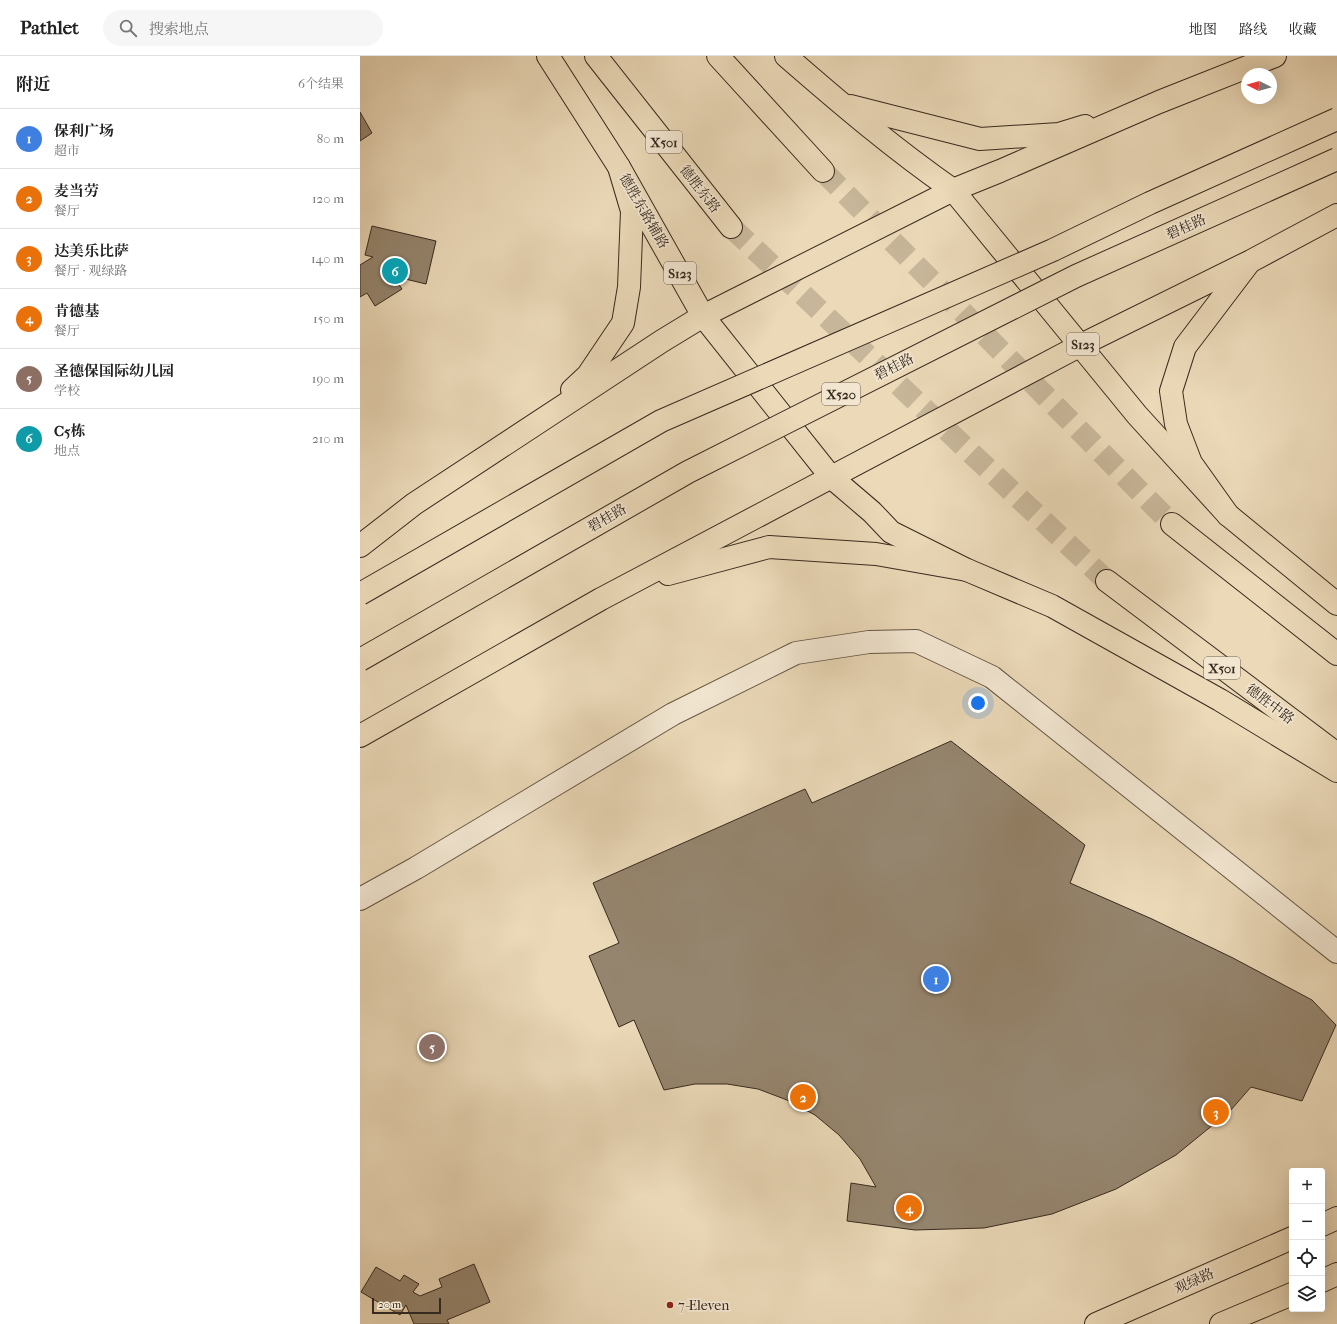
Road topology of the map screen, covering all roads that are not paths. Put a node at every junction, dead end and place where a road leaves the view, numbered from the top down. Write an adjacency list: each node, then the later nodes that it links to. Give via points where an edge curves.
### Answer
1 (548, 56): 10 (main road, 德胜东路辅路 / S123)
2 (596, 56): 14 (main road, 德胜东路 / X501)
3 (718, 56): 11 (main road)
4 (786, 56): 7 (main road)
5 (1276, 56): 6 (main road)
6 (1159, 102): 7 (main road, via 1059,134 980,140); 12 (main road)
7 (841, 104): 12 (main road)
8 (1337, 119): 25 (main road, bridge, via 1150,203 1053,250 661,421)
9 (1337, 159): 29 (main road, 碧桂路 / X520, bridge, via 1076,276 688,472)
10 (619, 167): 16 (main road, 德胜东路辅路 / S123); 18 (main road, via 632,211 629,287 623,324 588,375)
11 (823, 171)
12 (953, 190): 16 (main road); 17 (main road)
13 (1337, 215): 15 (main road, S123)
14 (731, 227)
15 (1251, 261): 17 (main road, S123); 20 (main road, via 1185,347 1171,391 1176,424 1191,463)
16 (703, 316): 18 (main road); 19 (main road, 德胜东路辅路 / S123)
17 (1080, 345): 19 (main road, S123); 20 (main road, via 1137,415)
18 (534, 424): 22 (main road, via 414,504)
19 (831, 477): 23 (main road, 德胜东路辅路, via 891,532); 26 (main road)
20 (1228, 515): 27 (main road)
21 (1172, 524): 28 (main road)
22 (360, 546)
23 (967, 570): 26 (main road, via 876,554 769,547 673,572); 32 (main road, via 1052,606 1220,700)
24 (1107, 582): 31 (main road, 德胜中路 / X501)
25 (360, 594)
26 (601, 599): 30 (main road)
27 (1337, 604)
28 (1337, 654)
29 (360, 660)
30 (360, 736)
31 (1337, 754)
32 (1337, 771)
33 (360, 899): 34 (street, via 673,714 796,653 869,642 916,641 992,677)
34 (1337, 952)
35 (1337, 1218): 36 (main road)
36 (1325, 1224)
37 (1289, 1239): 41 (main road, 观绿路)
38 (1337, 1274): 39 (main road)
39 (1325, 1280)
40 (1289, 1295): 42 (main road)
41 (1096, 1324)
42 (1221, 1324)

